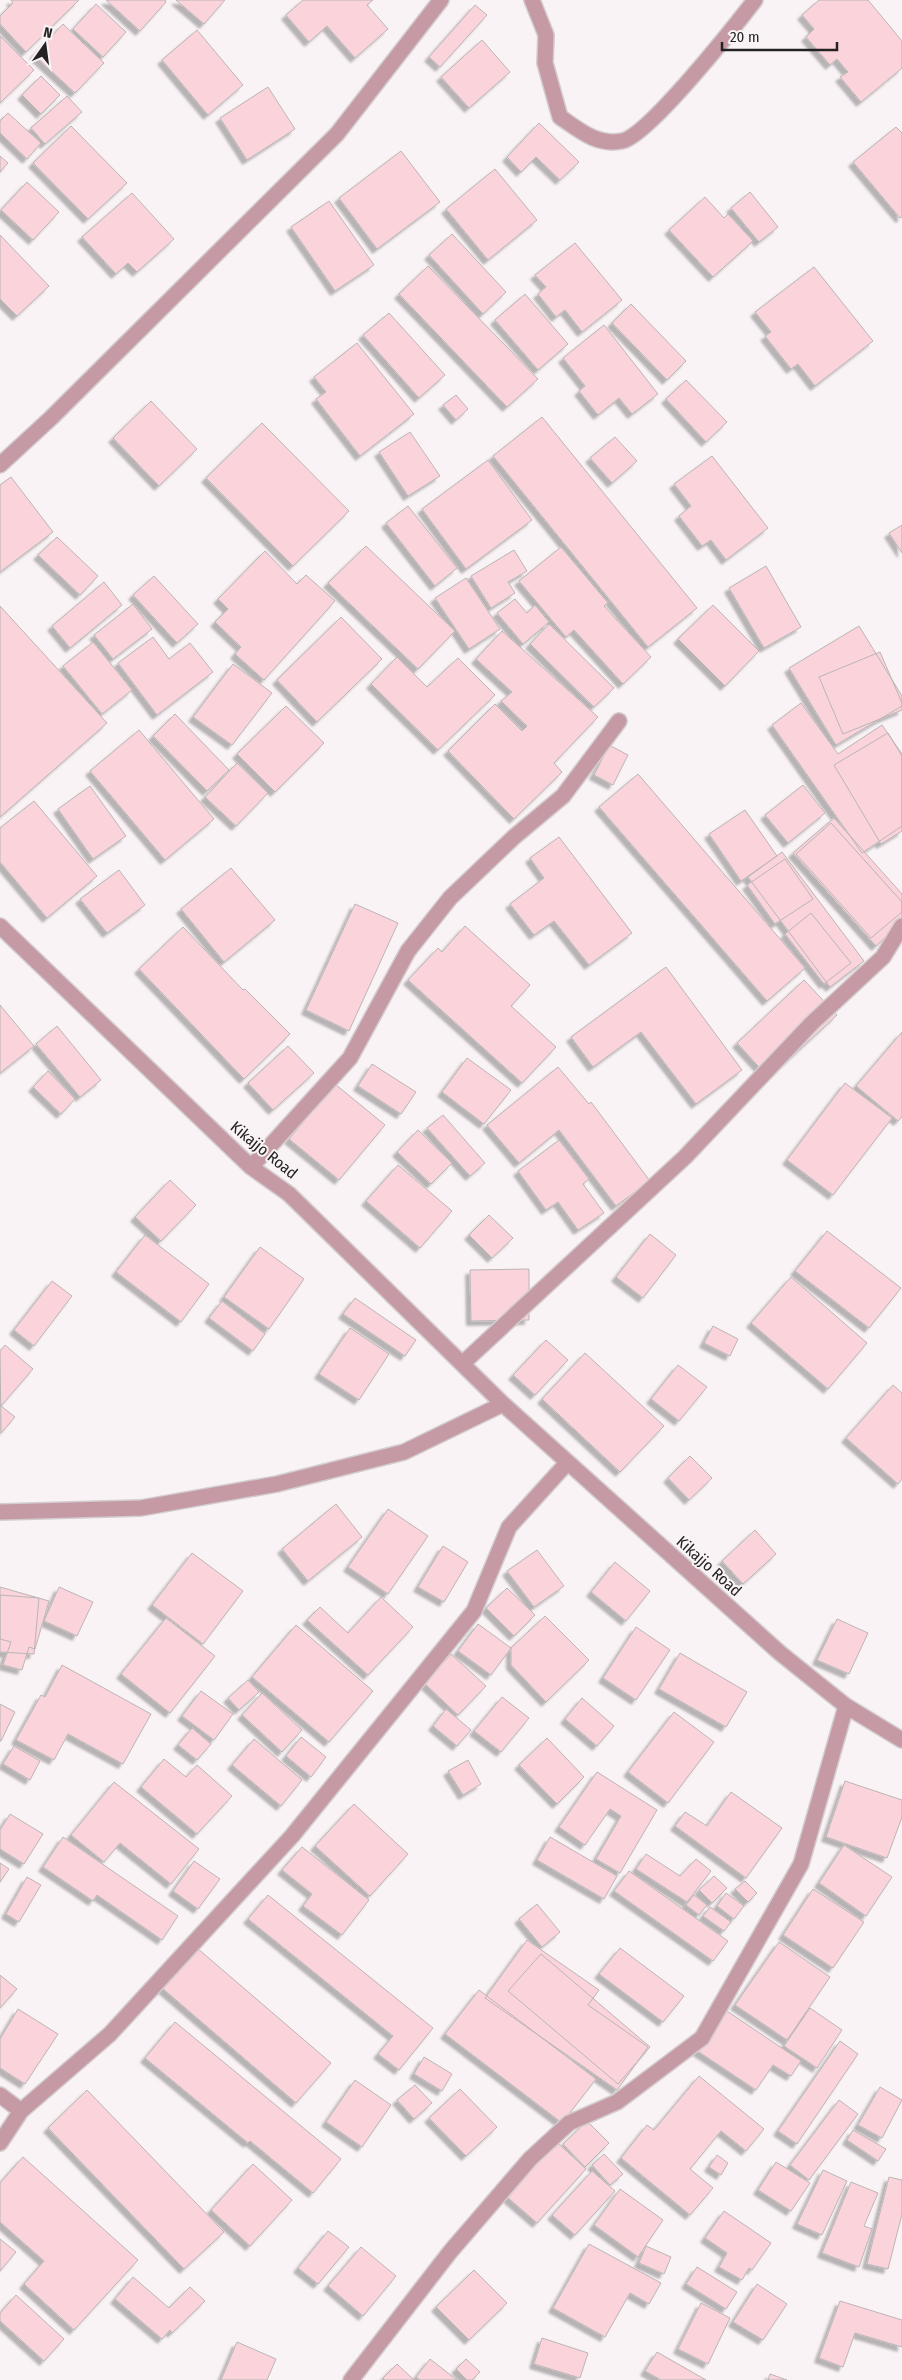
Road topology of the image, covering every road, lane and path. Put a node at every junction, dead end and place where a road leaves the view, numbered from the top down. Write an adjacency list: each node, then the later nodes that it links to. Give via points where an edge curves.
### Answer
1 (532, 0): 2 (street, via 546,35 545,63 560,117 592,139 623,141 646,126)
2 (754, 0)
3 (435, 2): 4 (street, via 337,134)
4 (0, 465)
5 (619, 721): 8 (street, via 563,796 450,898 408,951 350,1058)
6 (0, 926): 8 (street, Kikajjo Road)
7 (902, 926): 9 (street, via 883,957 812,1024 685,1157)
8 (251, 1167): 9 (street, Kikajjo Road, via 289,1194)
9 (462, 1364): 10 (street, Kikajjo Road)
10 (504, 1404): 11 (street, Kikajjo Road); 12 (street, via 404,1452 277,1484 141,1508)
11 (567, 1463): 13 (street, Kikajjo Road, via 780,1653); 16 (street, via 509,1527 474,1612 292,1836 110,2034)
12 (0, 1512)
13 (846, 1706): 14 (street, Kikajjo Road); 18 (street, via 801,1864 702,2038 617,2102 569,2123 530,2158 450,2252)
14 (902, 1740)
15 (0, 2095): 16 (street)
16 (21, 2111): 17 (street)
17 (0, 2143)
18 (351, 2380)

